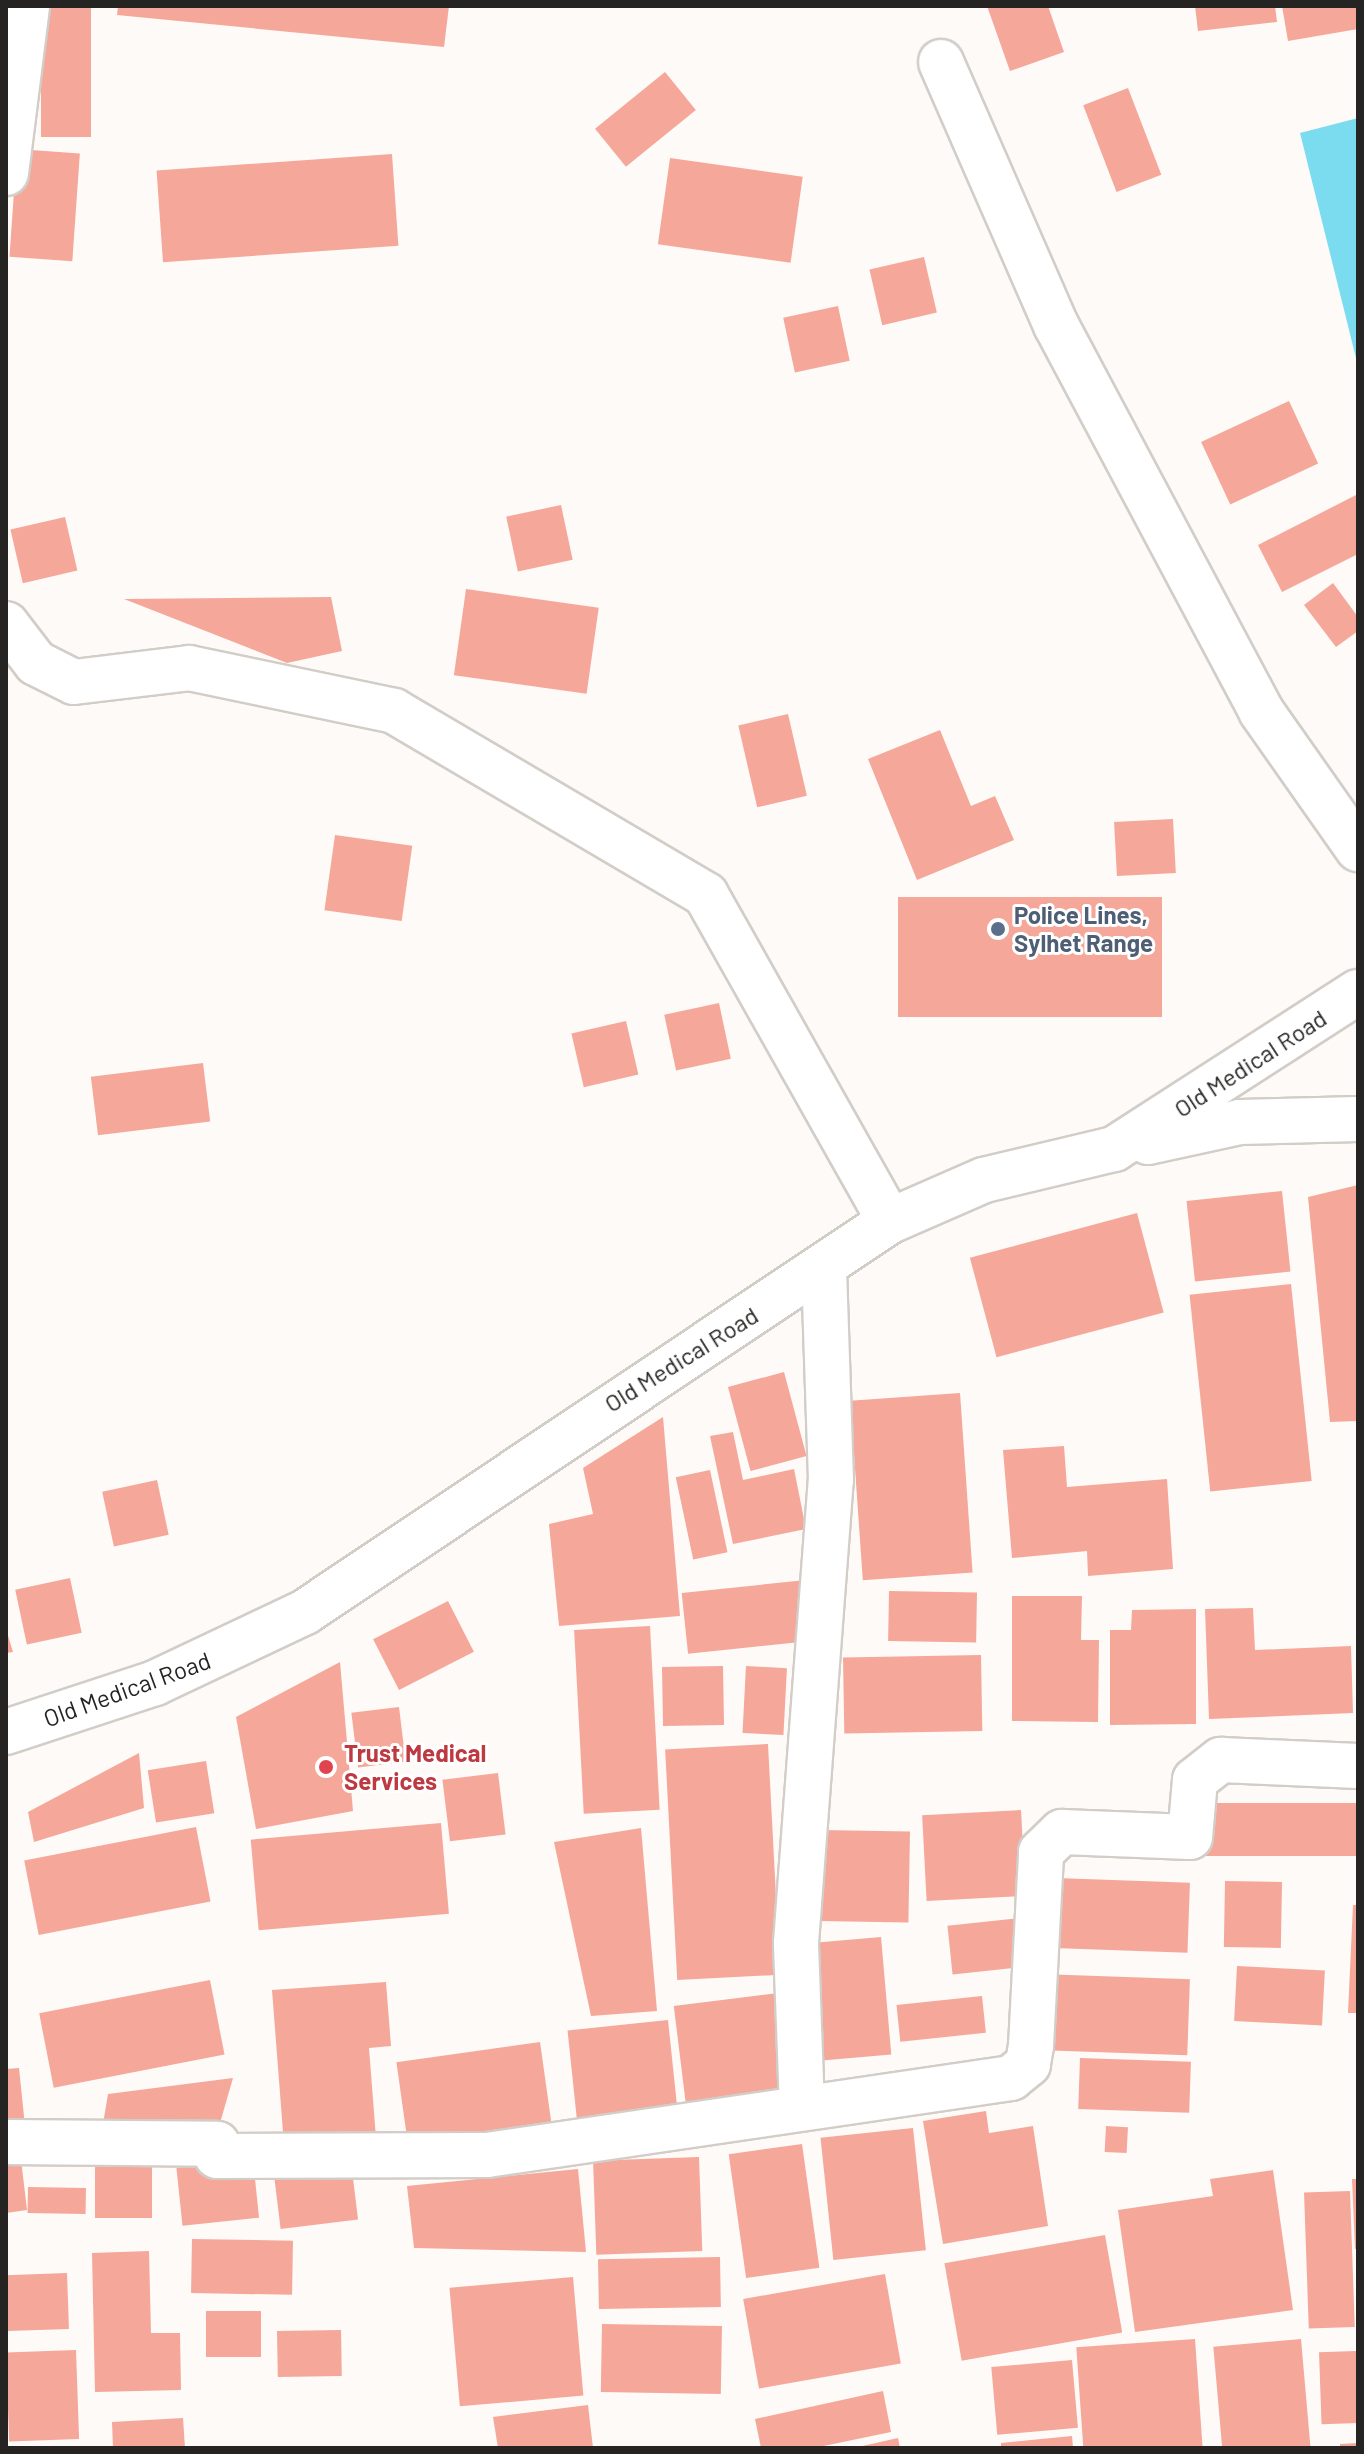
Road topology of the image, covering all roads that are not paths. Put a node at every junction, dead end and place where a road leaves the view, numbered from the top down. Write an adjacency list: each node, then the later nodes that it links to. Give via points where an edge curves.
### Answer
1 (27, 6): 3 (street)
2 (941, 62): 5 (street, via 1086,380 1261,711)
3 (6, 173)
4 (6, 624): 9 (street, via 36,663 74,682 189,668 394,711 706,895)
5 (1358, 849)
6 (1358, 992): 8 (street, Old Medical Road)
7 (1358, 1119): 8 (street, via 1240,1122)
8 (1114, 1149): 9 (street, Old Medical Road, via 984,1180)
9 (890, 1221): 10 (street, Old Medical Road)
10 (824, 1270): 11 (street, Old Medical Road, via 602,1408 507,1483 305,1612 155,1683); 13 (street, via 831,1480 796,1943)
11 (6, 1732)
12 (1358, 1766): 13 (street, via 1221,1760 1195,1780 1190,1837 1062,1832 1041,1852 1028,2064 1011,2078)
13 (802, 2108): 14 (street, via 487,2155 217,2156 217,2144)
14 (6, 2142)

